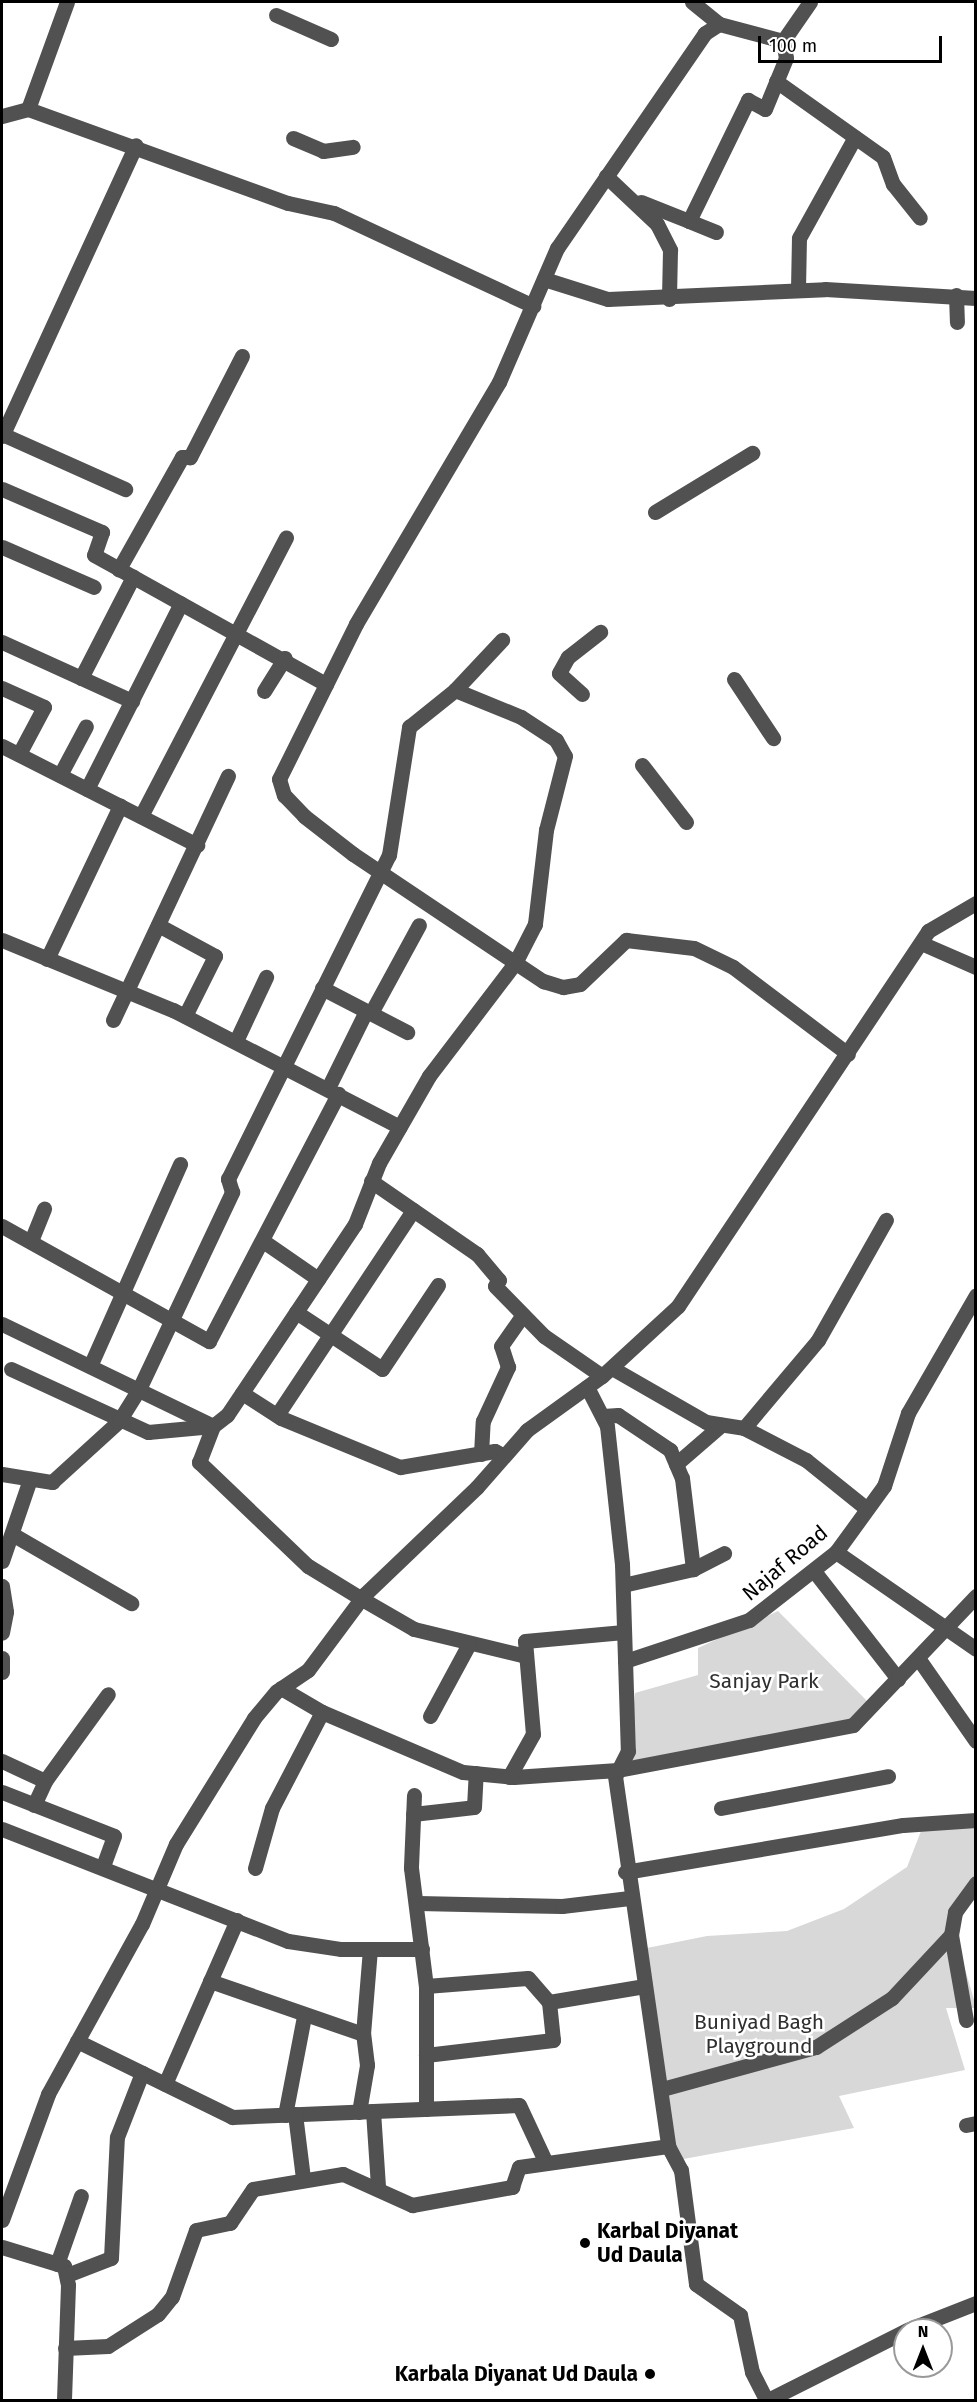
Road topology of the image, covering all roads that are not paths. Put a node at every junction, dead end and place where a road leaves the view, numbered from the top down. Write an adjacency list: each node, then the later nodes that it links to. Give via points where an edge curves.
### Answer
1 (67, 2): 11 (street)
2 (692, 2): 4 (street)
3 (810, 2): 9 (street)
4 (705, 13): 6 (street); 7 (street)
5 (276, 15): 8 (street)
6 (718, 24): 7 (street); 9 (street)
7 (705, 33): 17 (street)
8 (331, 39)
9 (783, 41): 10 (street, via 786,58)
10 (777, 81): 13 (street); 20 (street, via 765,109 748,100)
11 (28, 109): 12 (street); 15 (street)
12 (2, 116)
13 (855, 137): 19 (street, via 883,157 893,184); 23 (street, via 799,238)
14 (293, 138): 16 (street, via 323,151)
15 (136, 145): 27 (street, via 288,203 334,213); 30 (street)
16 (353, 147)
17 (606, 176): 18 (street); 22 (street, via 557,248)
18 (639, 201): 20 (street); 26 (street, via 670,250)
19 (920, 218)
20 (688, 221): 21 (street)
21 (716, 232)
22 (544, 279): 26 (street, via 608,299); 27 (street)
23 (798, 289): 24 (street); 26 (street)
24 (956, 295): 25 (street); 28 (street)
25 (975, 297)
26 (669, 299)
27 (533, 306): 47 (street, via 499,382)
28 (957, 322)
29 (242, 356): 37 (street, via 190,457 182,457)
30 (2, 435): 33 (street)
31 (752, 453): 34 (street)
32 (2, 489): 37 (street, via 102,532 94,555)
33 (125, 489)
34 (655, 512)
35 (286, 537): 40 (street)
36 (2, 548): 38 (street)
37 (126, 573): 39 (street); 45 (street)
38 (94, 587)
39 (182, 603): 40 (street); 52 (street)
40 (235, 632): 44 (street); 62 (street)
41 (600, 632): 51 (street, via 568,657 559,673)
42 (502, 640): 49 (street)
43 (2, 642): 45 (street)
44 (285, 658): 47 (street); 50 (street)
45 (81, 678): 52 (street)
46 (734, 678): 54 (street)
47 (326, 684): 65 (street, via 279,779 284,795)
48 (2, 688): 56 (street, via 44,707)
49 (455, 690): 65 (street, via 409,727 388,855); 72 (street, via 521,717 556,740 565,756 546,830 535,924)
50 (264, 691)
51 (582, 694)
52 (132, 701): 60 (street)
53 (86, 726): 58 (street)
54 (773, 738)
55 (2, 746): 56 (street)
56 (19, 754): 58 (street)
57 (642, 765): 63 (street)
58 (60, 775): 60 (street)
59 (228, 776): 64 (street)
60 (87, 789): 61 (street)
61 (120, 806): 62 (street); 71 (street)
62 (141, 816): 64 (street)
63 (686, 822)
64 (196, 845): 67 (street)
65 (380, 870): 72 (street); 75 (street)
66 (975, 903): 70 (street, via 928,931)
67 (158, 925): 76 (street); 78 (street, via 215,956)
68 (419, 926): 77 (street)
69 (2, 940): 71 (street)
70 (921, 943): 73 (street); 82 (street)
71 (47, 959): 76 (street)
72 (515, 963): 82 (street, via 562,987 580,984 626,940 694,948 733,968); 85 (street, via 429,1076)
73 (975, 967)
74 (266, 977): 81 (street)
75 (322, 988): 77 (street); 83 (street)
76 (125, 991): 78 (street); 79 (street)
77 (369, 1012): 80 (street); 84 (street)
78 (185, 1016): 81 (street)
79 (113, 1020)
80 (407, 1032)
81 (236, 1041): 83 (street)
82 (848, 1054): 105 (street, via 678,1306)
83 (284, 1066): 84 (street); 100 (street, via 228,1179 232,1192)
84 (333, 1091): 85 (street); 92 (street)
85 (400, 1127): 87 (street)
86 (180, 1164): 96 (street)
87 (371, 1181): 89 (street); 94 (street, via 355,1224)
88 (44, 1209): 93 (street)
89 (413, 1210): 99 (street, via 477,1254 499,1280 495,1286); 102 (street)
90 (886, 1220): 114 (street, via 818,1340)
91 (2, 1226): 93 (street)
92 (263, 1241): 94 (street); 100 (street, via 209,1341)
93 (31, 1242): 96 (street)
94 (318, 1279): 98 (street)
95 (438, 1285): 102 (street, via 382,1369)
96 (122, 1292): 100 (street); 103 (street)
97 (975, 1295): 120 (street, Najaf Road, via 908,1413 884,1486)
98 (296, 1312): 102 (street); 108 (street)
99 (523, 1314): 105 (street); 115 (street, via 501,1346 508,1367 483,1421)
100 (173, 1320): 106 (street)
101 (2, 1324): 103 (street)
102 (331, 1335): 109 (street)
103 (91, 1364): 106 (street)
104 (11, 1369): 111 (street)
105 (607, 1372): 107 (street); 112 (street)
106 (140, 1387): 111 (street); 113 (street)
107 (587, 1387): 110 (street); 116 (street, via 526,1430)
108 (242, 1393): 109 (street); 113 (street)
109 (277, 1415): 115 (street, via 400,1467)
110 (603, 1416): 117 (street, via 618,1415 670,1450); 127 (street)
111 (119, 1421): 113 (street, via 148,1432); 119 (street, via 52,1482)
112 (721, 1425): 114 (street); 117 (street)
113 (213, 1426): 130 (street, via 199,1462 308,1566)
114 (744, 1428): 120 (street, via 806,1460)
115 (481, 1454): 116 (street, via 495,1451)
116 (504, 1456): 130 (street)
117 (676, 1464): 125 (street)
118 (2, 1474): 119 (street)
119 (30, 1479): 121 (street)
120 (867, 1509): 122 (street, Najaf Road)
121 (12, 1534): 124 (street); 131 (street)
122 (836, 1552): 126 (street, Najaf Road); 132 (street)
123 (724, 1553): 125 (street)
124 (2, 1562)
125 (693, 1569): 127 (street)
126 (814, 1571): 140 (street, Najaf Road, via 749,1620); 142 (street)
127 (623, 1585): 134 (street)
128 (2, 1586): 133 (street)
129 (975, 1596): 132 (street)
130 (362, 1599): 135 (street, via 414,1629); 143 (street, via 308,1670)
131 (131, 1603)
132 (949, 1627): 136 (street); 139 (street)
133 (2, 1632)
134 (624, 1632): 137 (street, via 525,1641); 140 (street)
135 (469, 1644): 137 (street); 146 (street)
136 (975, 1649)
137 (526, 1656): 152 (street, via 533,1734)
138 (2, 1658): 141 (street)
139 (918, 1658): 142 (street); 147 (street)
140 (625, 1661): 149 (street, via 628,1751)
141 (2, 1672)
142 (898, 1679): 149 (street, via 853,1725)
143 (281, 1688): 145 (street); 165 (street, via 254,1718 176,1844)
144 (108, 1694): 153 (street)
145 (322, 1712): 150 (street); 162 (street, via 272,1808)
146 (430, 1716)
147 (975, 1741)
148 (2, 1761): 153 (street)
149 (618, 1770): 152 (street); 163 (street)
150 (476, 1773): 152 (street); 158 (street, via 474,1807)
151 (888, 1776): 157 (street)
152 (509, 1777)
153 (45, 1781): 156 (street)
154 (2, 1792): 156 (street)
155 (414, 1795): 158 (street)
156 (34, 1805): 161 (street, via 114,1836)
157 (721, 1808)
158 (413, 1814): 167 (street, via 411,1868)
159 (975, 1820): 163 (street, via 903,1825)
160 (2, 1829): 161 (street)
161 (103, 1867): 165 (street)
162 (255, 1868)
163 (625, 1872): 166 (street)
164 (975, 1883): 169 (street, via 955,1911)
165 (158, 1887): 168 (street); 179 (street)
166 (630, 1898): 167 (street, via 562,1906); 174 (street)
167 (418, 1903): 171 (street)
168 (237, 1920): 170 (street, via 288,1941); 172 (street)
169 (951, 1935): 177 (street); 183 (street, via 892,1998 816,2048)
170 (370, 1949): 171 (street); 178 (street)
171 (422, 1949): 173 (street)
172 (210, 1982): 176 (street); 182 (street)
173 (426, 1986): 175 (street, via 528,1978); 180 (street)
174 (645, 1986): 175 (street); 183 (street)
175 (549, 2002): 180 (street, via 553,2040)
176 (304, 2016): 178 (street); 186 (street)
177 (966, 2020)
178 (363, 2034): 185 (street)
179 (77, 2041): 181 (street); 192 (street, via 48,2094)
180 (426, 2055): 184 (street)
181 (142, 2073): 182 (street); 194 (street, via 117,2137 111,2258)
182 (165, 2084): 186 (street, via 232,2117)
183 (662, 2089): 187 (street)
184 (426, 2109): 185 (street); 188 (street, via 519,2105)
185 (366, 2111): 186 (street); 190 (street)
186 (290, 2115): 189 (street)
187 (668, 2146): 188 (street); 200 (street, via 681,2169 696,2284 740,2315 752,2372)
188 (546, 2163): 190 (street, via 519,2168 512,2187 412,2205)
189 (303, 2178): 190 (street, via 343,2174); 198 (street, via 253,2189 230,2223 196,2230 172,2297 158,2314 108,2346)
190 (378, 2187)
191 (81, 2196): 194 (street)
192 (2, 2220)
193 (2, 2247): 194 (street)
194 (62, 2269): 198 (street)
195 (975, 2303): 196 (street)
196 (937, 2318)
197 (893, 2337): 200 (street)
198 (65, 2348): 199 (street)
199 (64, 2400)
200 (767, 2400)

